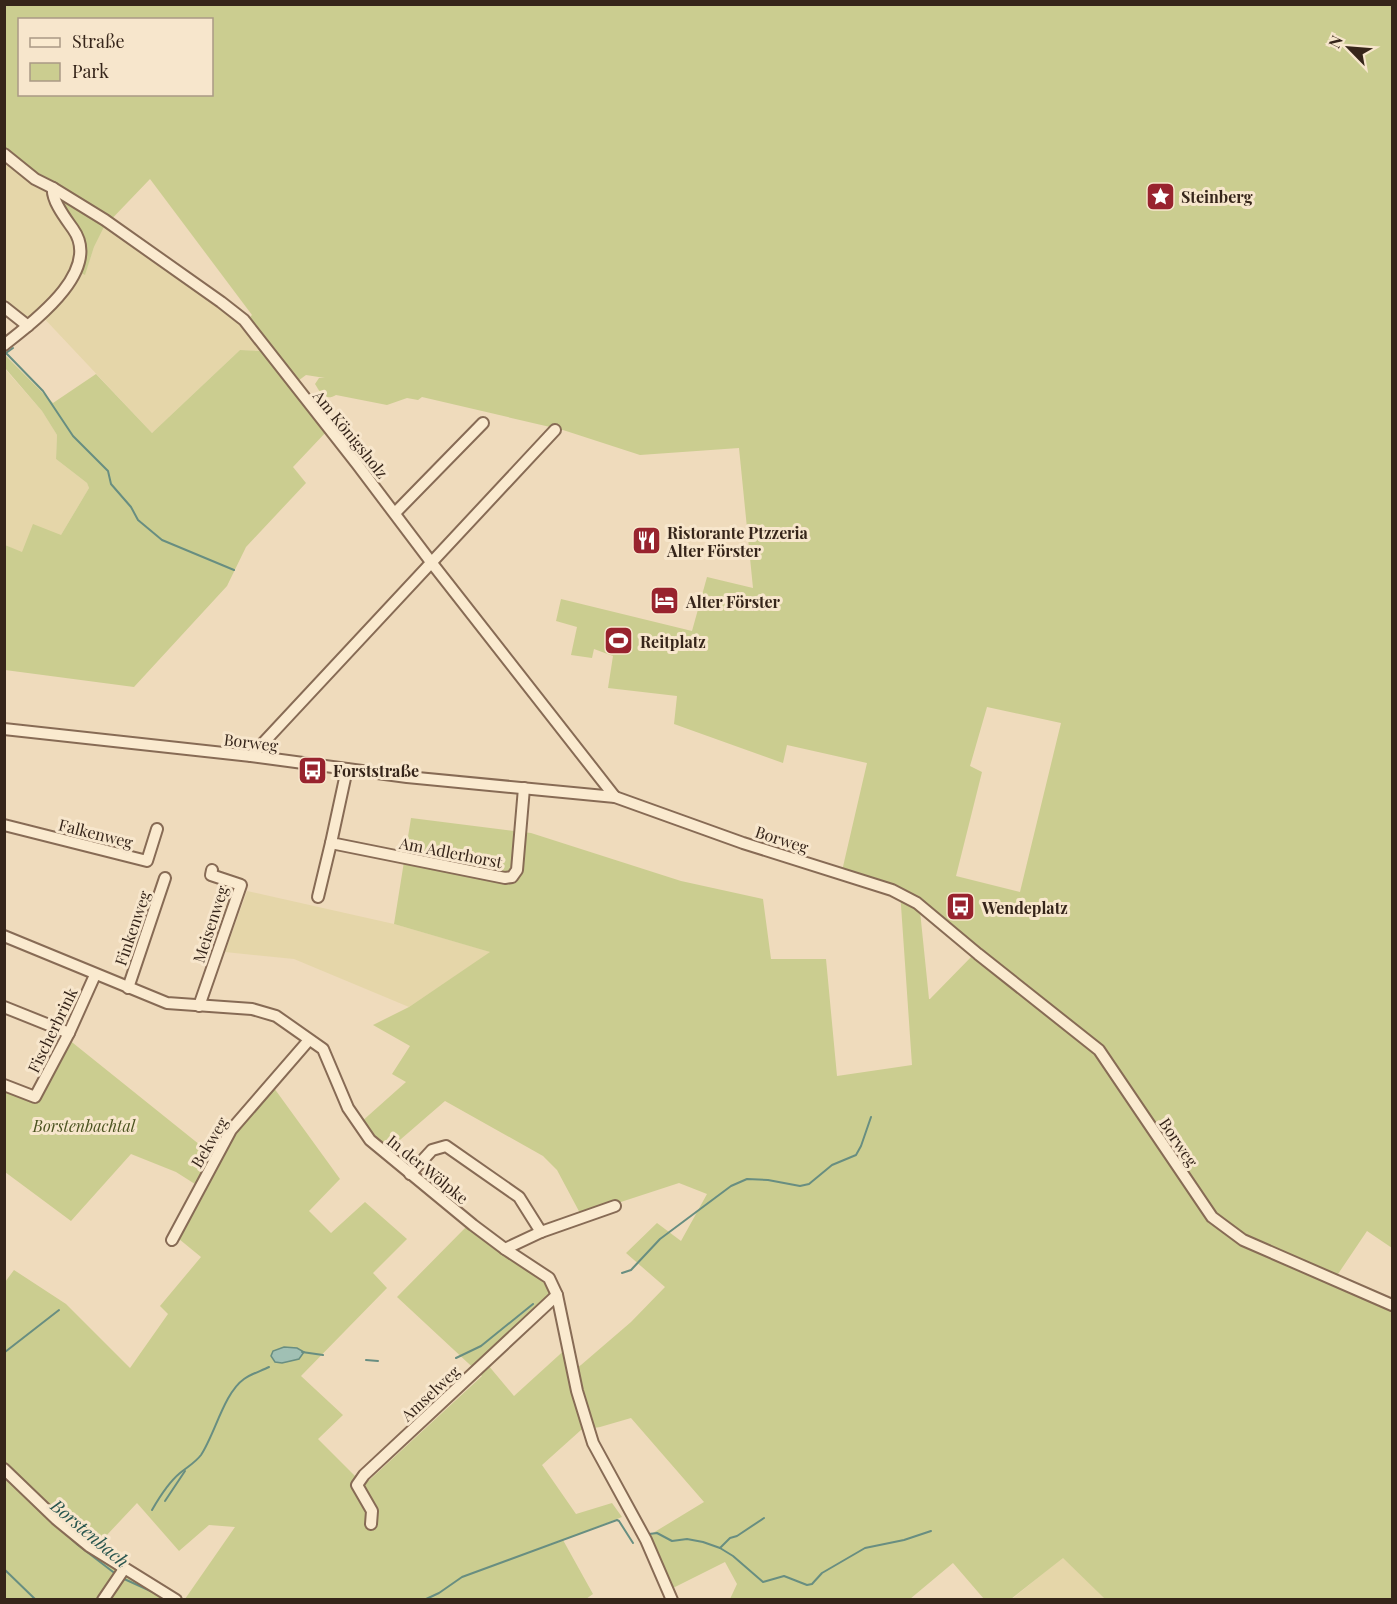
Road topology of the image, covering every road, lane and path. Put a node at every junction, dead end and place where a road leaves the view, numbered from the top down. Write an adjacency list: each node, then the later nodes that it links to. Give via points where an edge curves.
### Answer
1 (4, 154): 2 (street, Am Königsholz)
2 (53, 188): 4 (street, via 79,239 79,256 74,275 63,291); 8 (street, Am Königsholz, via 105,220 244,320)
3 (4, 307): 4 (street)
4 (27, 326): 5 (street)
5 (4, 345)
6 (483, 423): 8 (street)
7 (555, 430): 9 (street)
8 (394, 513): 9 (street, Am Königsholz)
9 (431, 562): 11 (street); 14 (street, Am Königsholz)
10 (4, 729): 11 (street, Borweg)
11 (251, 756): 12 (street, Borweg)
12 (347, 769): 13 (street, Borweg); 17 (street)
13 (524, 789): 14 (street, Borweg); 17 (street, Am Adlerhorst, via 517,870 512,877)
14 (615, 797): 35 (street, Borweg, via 892,890 917,903 1099,1050 1212,1217 1243,1240)
15 (4, 825): 16 (street, Falkenweg, via 147,861)
16 (158, 829)
17 (331, 843): 20 (street)
18 (213, 870): 24 (street, Meisenweg, via 211,875 241,885)
19 (165, 878): 23 (street, Finkenweg)
20 (318, 897)
21 (4, 936): 22 (street, In der Wölpke)
22 (95, 975): 23 (street, In der Wölpke); 26 (street, Fischerbrink)
23 (128, 988): 24 (street, In der Wölpke, via 167,1003)
24 (199, 1006): 27 (street, In der Wölpke, via 276,1016)
25 (4, 1007): 26 (street)
26 (69, 1033): 28 (street, Fischerbrink, via 35,1097)
27 (309, 1040): 29 (street, In der Wölpke, via 323,1049 359,1127); 32 (street, Bekweg, via 231,1130)
28 (4, 1085)
29 (410, 1174): 31 (street, via 432,1150 446,1146 519,1197); 33 (street, In der Wölpke)
30 (615, 1206): 31 (street)
31 (541, 1232): 33 (street)
32 (172, 1240)
33 (505, 1250): 34 (street, In der Wölpke, via 549,1278)
34 (557, 1295): 37 (street, Amselweg, via 364,1475 357,1485 372,1511); 41 (street, In der Wölpke, via 577,1391 593,1443 646,1540)
35 (1392, 1305)
36 (4, 1469): 38 (street, via 56,1520)
37 (371, 1524)
38 (123, 1571): 39 (street); 40 (street)
39 (103, 1599)
40 (176, 1599)
41 (672, 1599)

